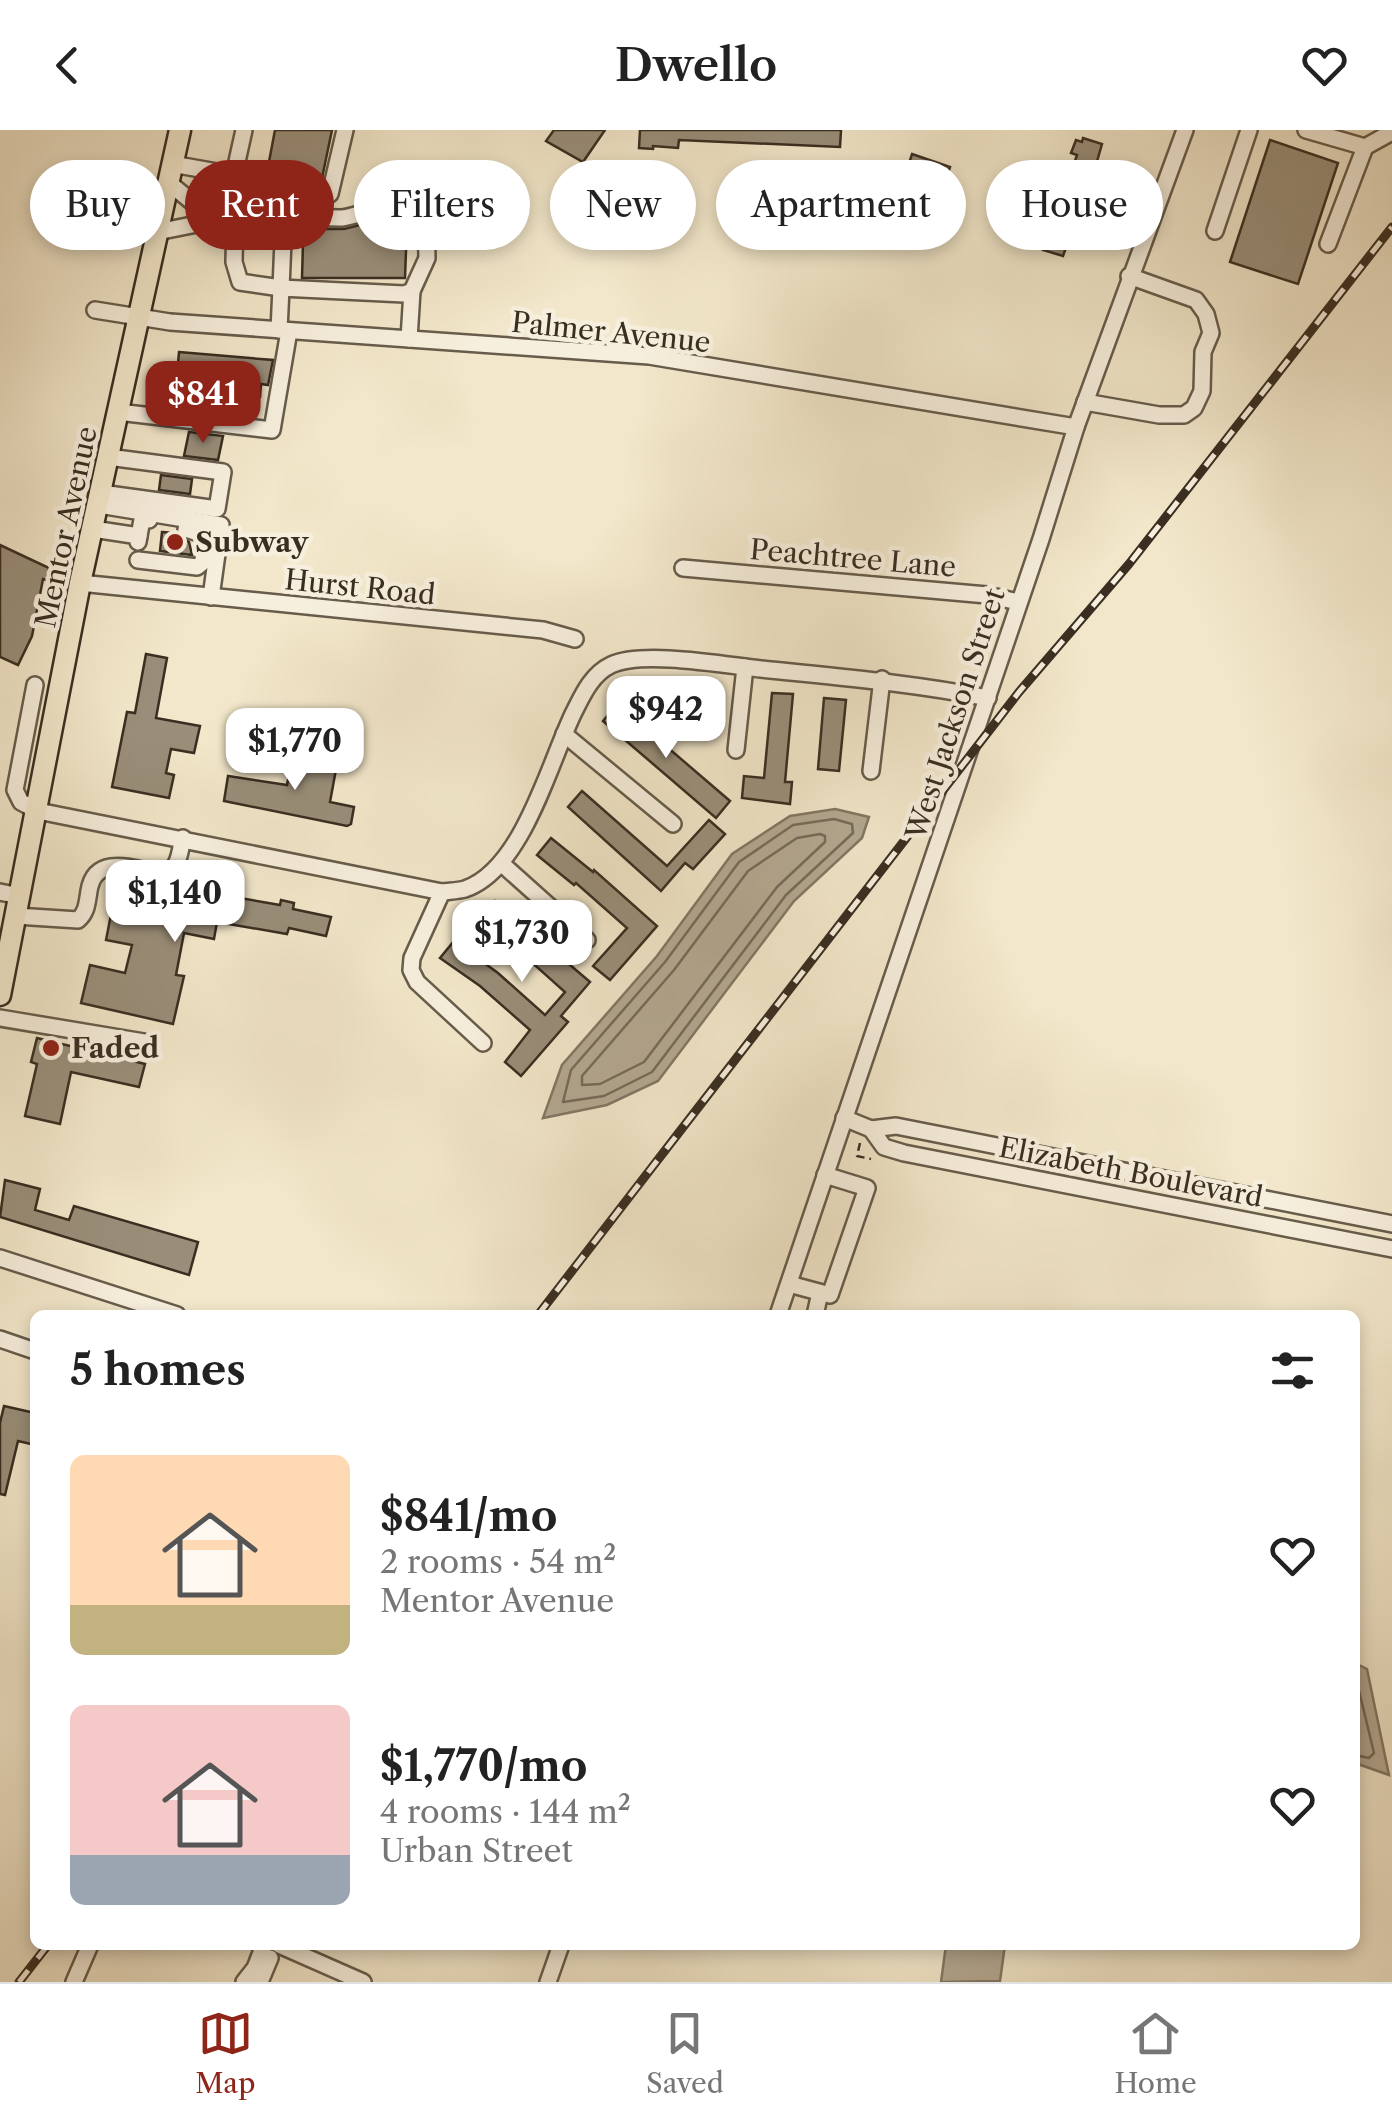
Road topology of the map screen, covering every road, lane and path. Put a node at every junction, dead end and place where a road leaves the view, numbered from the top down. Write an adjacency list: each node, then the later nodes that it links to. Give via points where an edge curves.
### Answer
1 (180, 130): 10 (main road, Mentor Avenue)
2 (244, 130): 9 (street)
3 (345, 130): 12 (street)
4 (1185, 130): 21 (street, West Jackson Street)
5 (1249, 130): 16 (street)
6 (1306, 130): 8 (street)
7 (1392, 132): 8 (street)
8 (1365, 147): 17 (street)
9 (237, 160)
10 (170, 173): 11 (street); 13 (street); 14 (main road, Mentor Avenue)
11 (185, 173)
12 (334, 177)
13 (185, 190)
14 (165, 196)
15 (334, 216): 23 (street, via 364,216 383,204 419,207 426,214 427,258)
16 (1215, 231)
17 (1328, 244)
18 (153, 250): 25 (main road, Mentor Avenue)
19 (234, 250): 22 (street, via 240,282)
20 (279, 250): 22 (street)
21 (1129, 276): 28 (street, West Jackson Street); 28 (street, via 1196,300 1206,314 1211,333 1202,392 1184,415)
22 (281, 288): 23 (street); 26 (street)
23 (412, 291): 27 (street)
24 (96, 310): 25 (street, Palmer Avenue)
25 (138, 319): 26 (street, Palmer Avenue); 29 (main road, Mentor Avenue)
26 (284, 330): 27 (street, Palmer Avenue); 29 (street, via 272,430)
27 (409, 339): 30 (street, Palmer Avenue, via 650,356)
28 (1085, 402): 30 (street, West Jackson Street)
29 (118, 412): 31 (main road, Mentor Avenue)
30 (1076, 427): 41 (street, West Jackson Street)
31 (108, 457): 32 (main road, Mentor Avenue); 32 (street, via 223,472 217,508)
32 (100, 500): 33 (street); 34 (main road, Mentor Avenue)
33 (143, 514): 35 (street); 36 (street, via 200,531 204,562 197,567); 38 (street, via 221,525)
34 (92, 529): 35 (street); 39 (main road, Mentor Avenue)
35 (139, 536): 36 (street)
36 (138, 560): 38 (street, via 148,568)
37 (683, 568): 41 (street, Peachtree Lane)
38 (214, 575): 40 (street)
39 (80, 583): 40 (street, Hurst Road); 48 (main road, Mentor Avenue)
40 (211, 596): 42 (street, Hurst Road, via 543,630)
41 (1018, 602): 46 (street, West Jackson Street)
42 (575, 639)
43 (745, 667): 44 (street); 49 (street, via 616,662 589,684); 50 (street)
44 (882, 679): 46 (street); 51 (street)
45 (35, 685): 47 (street)
46 (988, 698): 63 (street, West Jackson Street)
47 (29, 724): 48 (street); 52 (street, via 15,790)
48 (52, 734): 52 (main road, Mentor Avenue)
49 (564, 734): 53 (street); 55 (street)
50 (736, 750)
51 (871, 770)
52 (38, 811): 54 (street); 57 (main road, Mentor Avenue)
53 (673, 824)
54 (183, 838): 56 (street); 57 (street, via 178,863 168,872 114,866 96,872 78,920)
55 (502, 863): 56 (street, via 464,889); 58 (street)
56 (442, 892): 62 (street, via 411,970)
57 (12, 901): 59 (main road, Mentor Avenue)
58 (587, 940)
59 (0, 995)
60 (0, 1018): 61 (street)
61 (144, 1042)
62 (483, 1044)
63 (844, 1118): 64 (street, Elizabeth Boulevard); 65 (street, West Jackson Street)
64 (871, 1128): 66 (street, Elizabeth Boulevard, via 896,1126); 67 (street, Elizabeth Boulevard, via 884,1147 904,1153)
65 (825, 1175): 69 (street, West Jackson Street); 70 (street, via 867,1188 830,1296)
66 (1392, 1224)
67 (1392, 1249)
68 (0, 1258): 71 (street)
69 (789, 1284): 70 (street); 74 (street, West Jackson Street)
70 (820, 1293): 75 (street)
71 (121, 1297): 72 (street); 73 (street)
72 (117, 1310)
73 (161, 1310)
74 (780, 1310)
75 (816, 1310)
76 (0, 1338): 77 (street)
77 (30, 1349)
78 (88, 1950): 83 (street)
79 (262, 1950): 84 (street)
80 (275, 1950): 85 (street)
81 (559, 1950): 87 (street)
82 (312, 1952): 86 (street)
83 (74, 1982)
84 (244, 1982)
85 (260, 1982)
86 (363, 1982)
87 (548, 1982)

